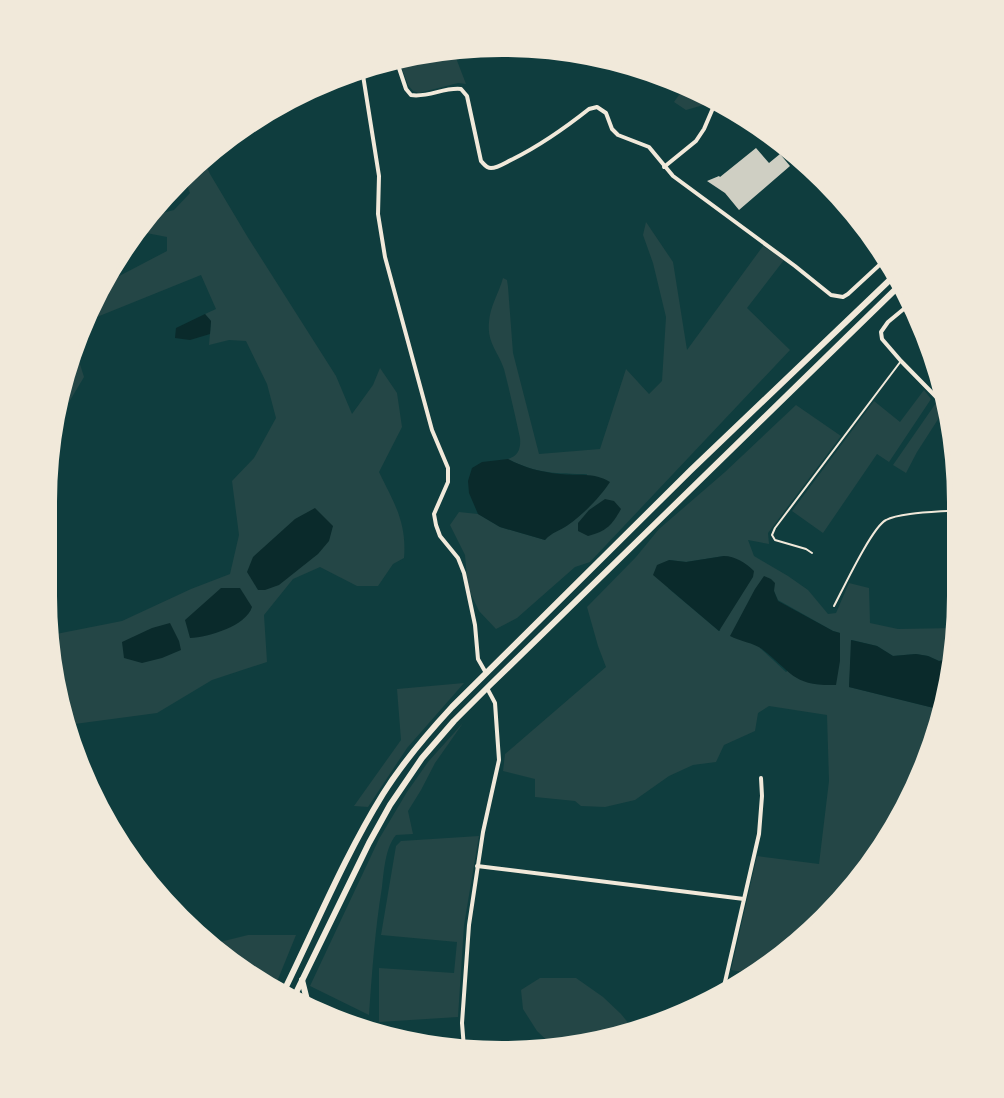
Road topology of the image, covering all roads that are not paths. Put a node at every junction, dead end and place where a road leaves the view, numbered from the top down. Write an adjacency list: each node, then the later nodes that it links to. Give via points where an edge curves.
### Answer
1 (398, 66): 4 (street, via 411,96 461,89 467,96 481,161 485,166 498,166 525,153 596,107 606,113 618,135 648,147)
2 (363, 76): 14 (street, via 379,176 378,214 385,257 432,430 448,468 448,482 434,514 436,525 464,573 475,626 475,646)
3 (713, 107): 4 (street, via 696,141)
4 (664, 167): 5 (street, via 831,295 843,297 848,294)
5 (881, 263)
6 (891, 279): 14 (main road)
7 (896, 289): 15 (main road)
8 (906, 307): 9 (street, via 881,332 885,344)
9 (901, 361): 10 (street); 12 (lane, via 775,528 772,535 775,540)
10 (938, 399)
11 (950, 511): 13 (lane, via 899,516 882,522)
12 (812, 553)
13 (834, 606)
14 (486, 673): 21 (main road, via 426,735 384,793)
15 (486, 688): 17 (street, via 495,703 499,760); 19 (main road, via 432,746 395,798 369,843)
16 (761, 778): 18 (street, via 761,826)
17 (477, 866): 18 (street); 24 (street, via 464,968)
18 (744, 899): 20 (street)
19 (302, 980): 22 (main road); 23 (main road)
20 (724, 985)
21 (285, 988)
22 (296, 993)
23 (307, 999)
24 (464, 1042)

